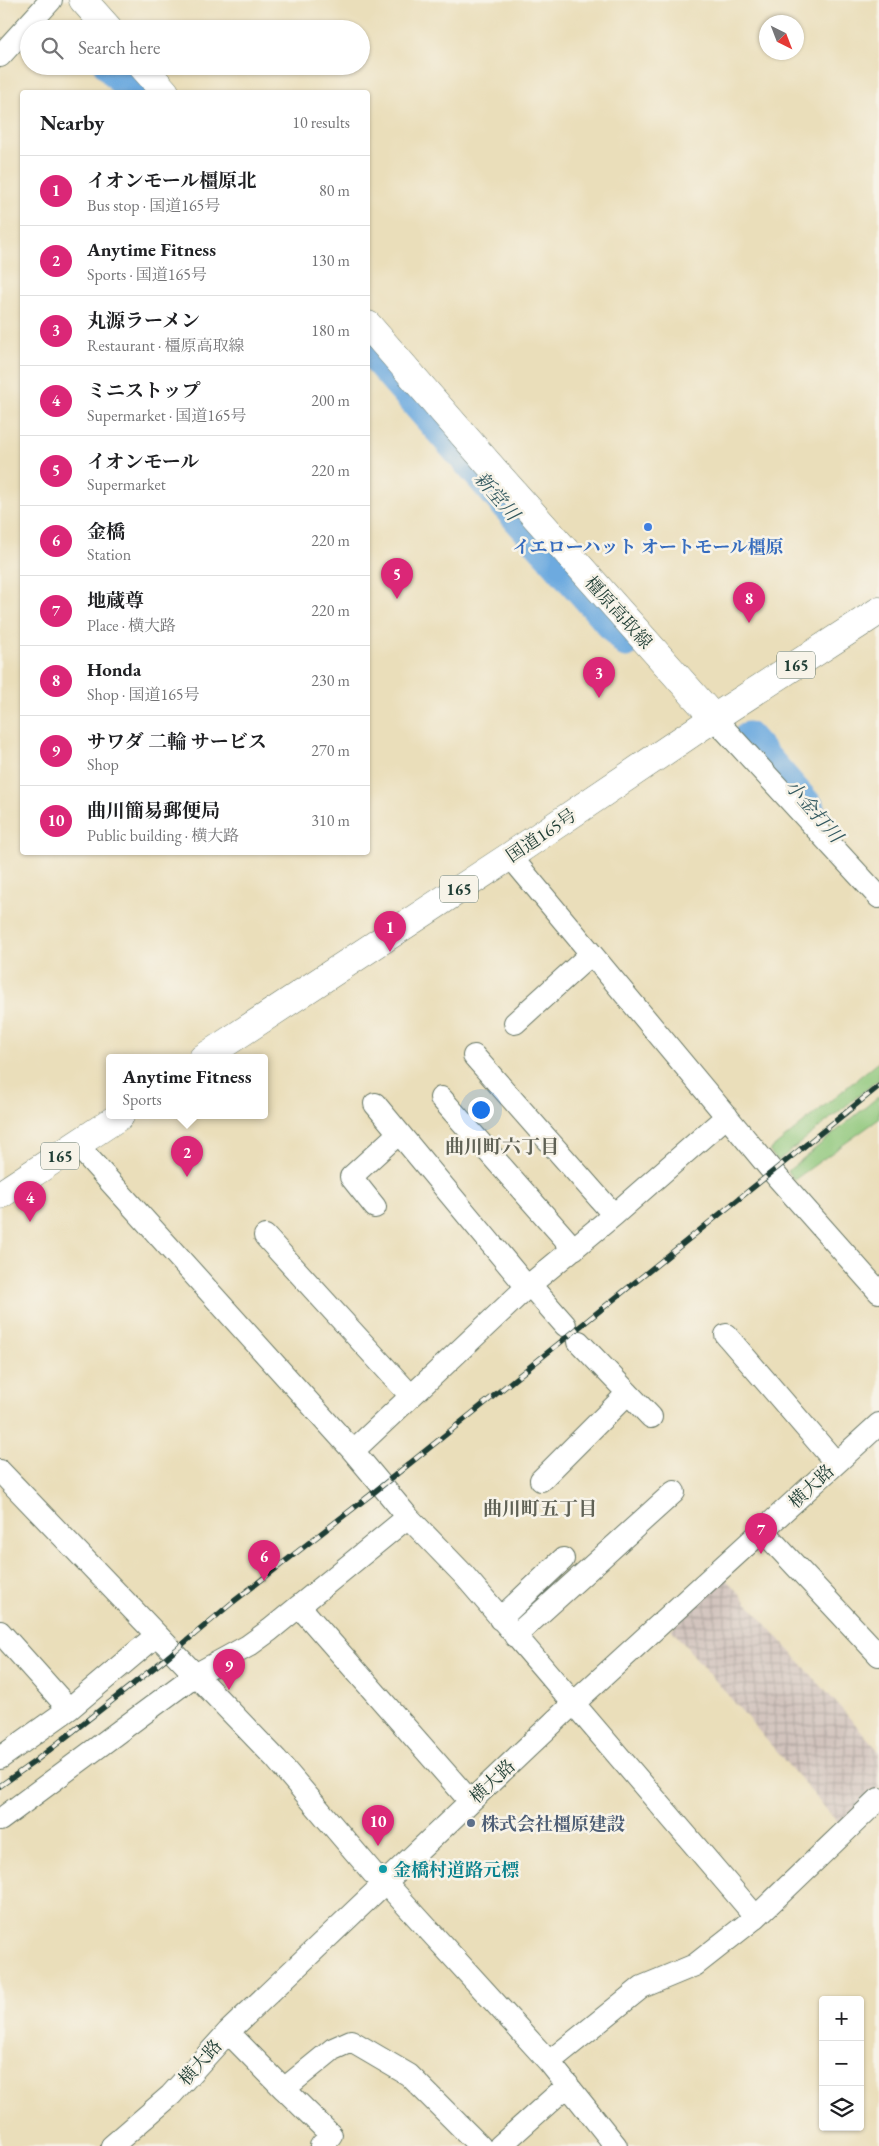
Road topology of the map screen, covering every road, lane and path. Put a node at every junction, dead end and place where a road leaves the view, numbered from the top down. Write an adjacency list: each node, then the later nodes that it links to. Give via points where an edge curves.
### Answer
1 (51, 0): 3 (street)
2 (83, 0): 4 (main road)
3 (33, 20)
4 (101, 20)
5 (20, 34): 6 (street)
6 (0, 56)
7 (150, 75): 8 (main road)
8 (163, 90)
9 (370, 327): 11 (main road, 橿原高取線)
10 (879, 611): 11 (main road, 国道165号 / 165)
11 (714, 718): 12 (main road, 国道165号 / 165); 13 (street)
12 (510, 856): 14 (street); 16 (main road, 国道165号 / 165)
13 (879, 897)
14 (591, 954): 15 (street); 20 (street)
15 (515, 1023)
16 (209, 1054)
17 (474, 1056): 26 (street)
18 (441, 1098): 28 (street)
19 (375, 1104): 22 (street)
20 (727, 1116): 26 (street); 30 (street)
21 (116, 1119): 23 (main road, 165)
22 (399, 1134): 25 (street, via 351,1177); 29 (street)
23 (77, 1145): 24 (main road, 165); 36 (street)
24 (0, 1195)
25 (375, 1208)
26 (614, 1215): 28 (street)
27 (265, 1236): 33 (street)
28 (574, 1249): 29 (street)
29 (528, 1286): 32 (street); 33 (street)
30 (879, 1292)
31 (726, 1335): 37 (street)
32 (628, 1393): 34 (street); 39 (street)
33 (411, 1396): 36 (street)
34 (651, 1417)
35 (879, 1424): 37 (street, 横大路)
36 (353, 1450): 41 (street)
37 (836, 1463): 42 (street, 横大路)
38 (0, 1471): 47 (street)
39 (541, 1480)
40 (674, 1492): 48 (street)
41 (408, 1517): 44 (street); 45 (street, via 463,1574)
42 (763, 1531): 49 (street); 51 (street, 横大路)
43 (563, 1559): 45 (street)
44 (298, 1606): 50 (street, via 248,1646); 55 (street)
45 (500, 1619): 48 (street)
46 (0, 1632): 52 (street)
47 (157, 1635): 50 (street); 52 (street)
48 (515, 1636): 51 (street)
49 (879, 1654)
50 (195, 1675): 56 (street); 57 (street, via 276,1759)
51 (575, 1702): 55 (street, 横大路); 58 (street)
52 (69, 1709): 53 (street)
53 (3, 1751)
54 (879, 1799): 58 (street)
55 (470, 1801): 57 (street, 横大路)
56 (0, 1820)
57 (385, 1882): 59 (street, 横大路); 60 (street)
58 (756, 1917): 60 (street, via 695,1965 642,1986)
59 (228, 2032): 62 (street); 63 (street, 横大路, via 171,2095)
60 (549, 2062): 61 (street)
61 (568, 2085): 66 (street); 67 (street)
62 (284, 2089): 64 (street, via 331,2135); 65 (street, via 333,2049 351,2042 409,2075)
63 (112, 2146)
64 (321, 2146)
65 (480, 2146)
66 (500, 2146)
67 (616, 2146)

